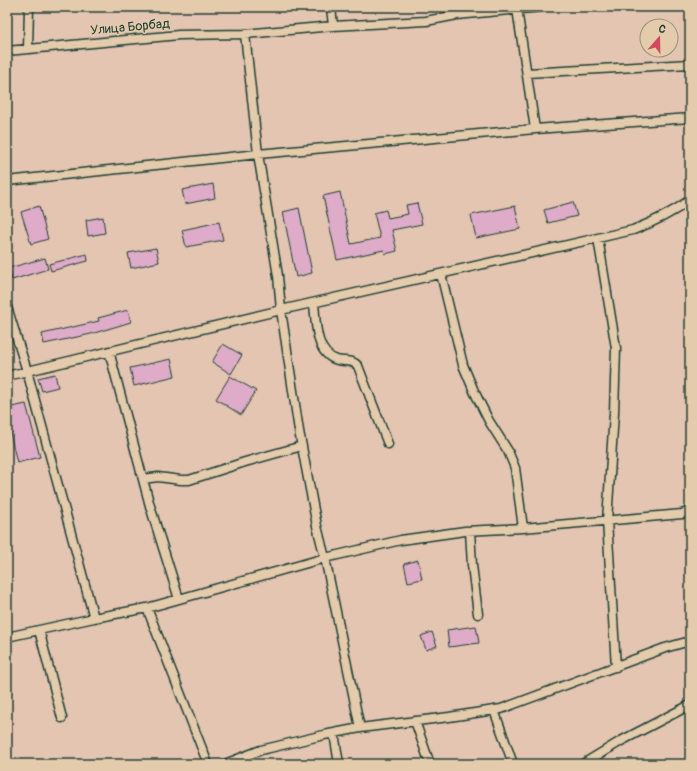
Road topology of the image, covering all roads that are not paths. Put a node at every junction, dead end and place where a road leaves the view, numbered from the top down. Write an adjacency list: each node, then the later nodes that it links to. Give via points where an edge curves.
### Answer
1 (29, 7): 8 (street)
2 (331, 7): 6 (street)
3 (542, 7): 4 (street, Улица Борбад)
4 (517, 9): 5 (street, Улица Борбад); 11 (street)
5 (456, 11): 6 (street, Улица Борбад, via 426,20)
6 (333, 26): 7 (street, Улица Борбад)
7 (245, 34): 8 (street, Улица Борбад, via 179,35); 14 (street)
8 (28, 49): 9 (street, Улица Борбад)
9 (7, 51)
10 (690, 64): 11 (street)
11 (527, 73): 13 (street)
12 (690, 118): 13 (street)
13 (535, 129): 14 (street)
14 (258, 154): 15 (street); 21 (street)
15 (7, 181)
16 (690, 200): 17 (street, via 652,223)
17 (598, 238): 18 (street); 29 (street, via 616,348)
18 (442, 274): 19 (street); 30 (street, via 463,365 489,421 508,450 515,468)
19 (314, 303): 21 (street); 25 (street, via 322,348 330,357 349,361 358,366)
20 (7, 307): 23 (street)
21 (281, 310): 22 (street); 26 (street)
22 (109, 351): 23 (street); 27 (street)
23 (27, 371): 24 (street); 36 (street)
24 (7, 376)
25 (388, 444)
26 (302, 446): 27 (street, via 188,480 158,477); 32 (street)
27 (143, 479): 33 (street)
28 (690, 511): 29 (street, via 682,514)
29 (607, 521): 30 (street); 40 (street)
30 (523, 528): 31 (street)
31 (470, 531): 32 (street, via 401,540); 35 (street)
32 (325, 558): 33 (street); 45 (street)
33 (179, 599): 34 (street)
34 (147, 608): 36 (street); 47 (street)
35 (478, 614)
36 (94, 618): 37 (street)
37 (39, 630): 38 (street); 43 (street)
38 (7, 636)
39 (690, 641): 40 (street)
40 (616, 667): 42 (street)
41 (690, 705): 52 (street)
42 (494, 710): 44 (street); 51 (street)
43 (62, 718)
44 (415, 721): 45 (street); 50 (street)
45 (360, 728): 46 (street)
46 (334, 733): 48 (street, via 261,750); 49 (street)
47 (208, 764)
48 (225, 764)
49 (340, 764)
50 (430, 764)
51 (513, 764)
52 (583, 764)

